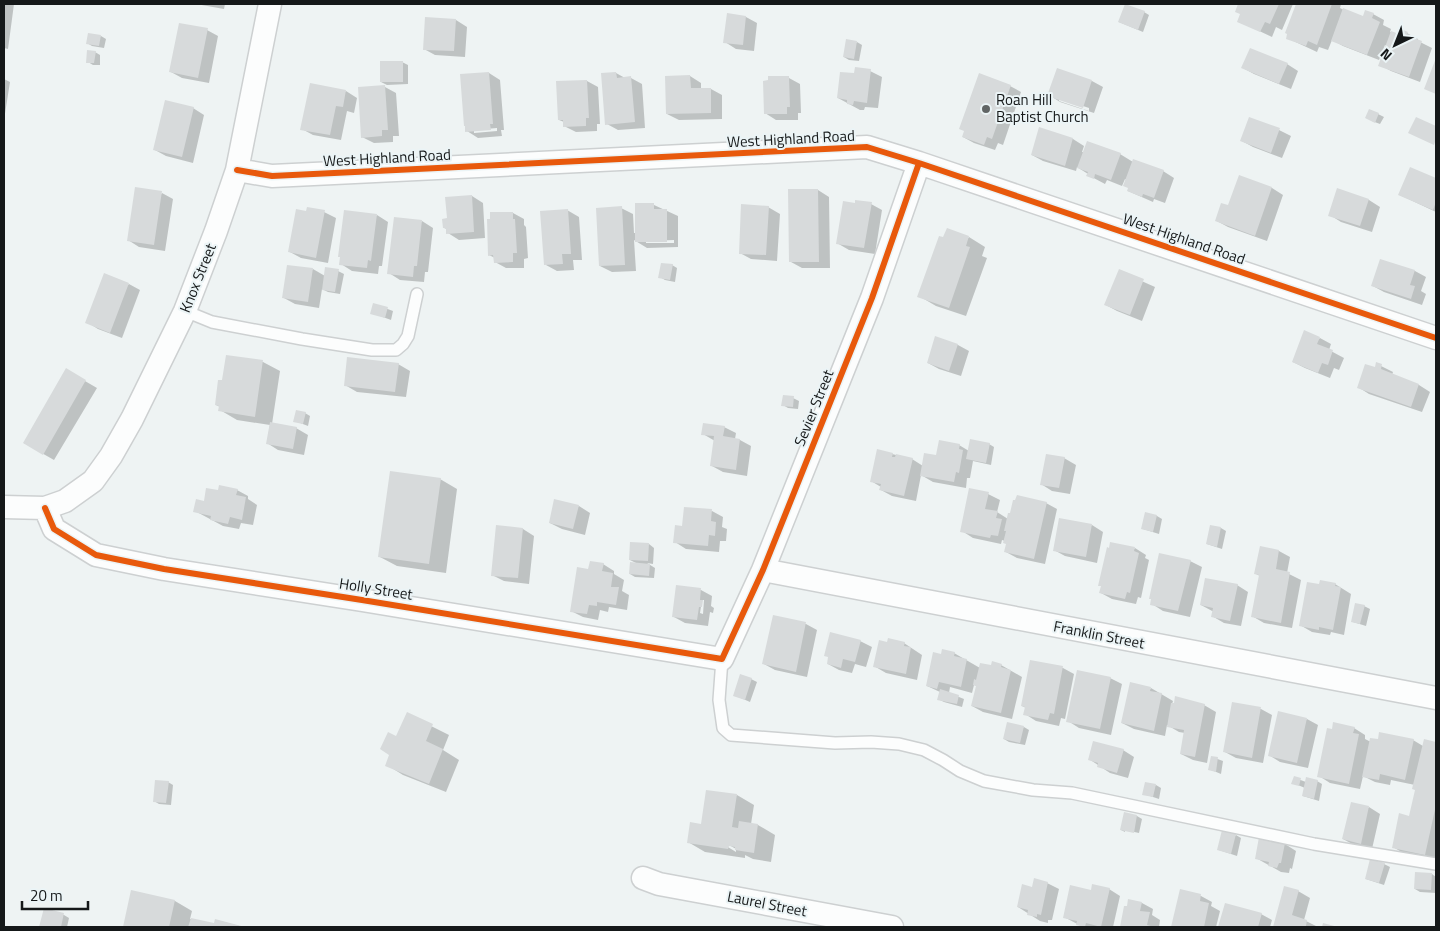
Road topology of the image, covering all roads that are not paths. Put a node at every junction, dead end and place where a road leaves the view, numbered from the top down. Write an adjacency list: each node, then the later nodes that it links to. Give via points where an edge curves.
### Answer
1 (270, 4): 3 (street, Knox Street)
2 (919, 162): 3 (street, West Highland Road, via 868,147 272,176); 6 (street, West Highland Road); 9 (street, Sevier Street, via 872,298)
3 (237, 170): 5 (street, Knox Street)
4 (417, 294): 5 (lane, via 408,336 396,350 372,350 302,339 212,322)
5 (185, 311): 8 (street, Knox Street, via 111,456 93,481 65,500)
6 (1436, 338)
7 (4, 507): 8 (street)
8 (45, 508): 10 (street, Holly Street, via 54,529 96,556)
9 (763, 570): 10 (street, Sevier Street); 11 (street, Franklin Street)
10 (722, 659): 12 (lane, via 719,700 724,728 731,735 899,744 924,750 960,771 984,780 1033,790 1072,793 1314,844)
11 (1436, 698)
12 (1436, 864)
13 (643, 878): 14 (street, Laurel Street, via 659,884)
14 (892, 927)

